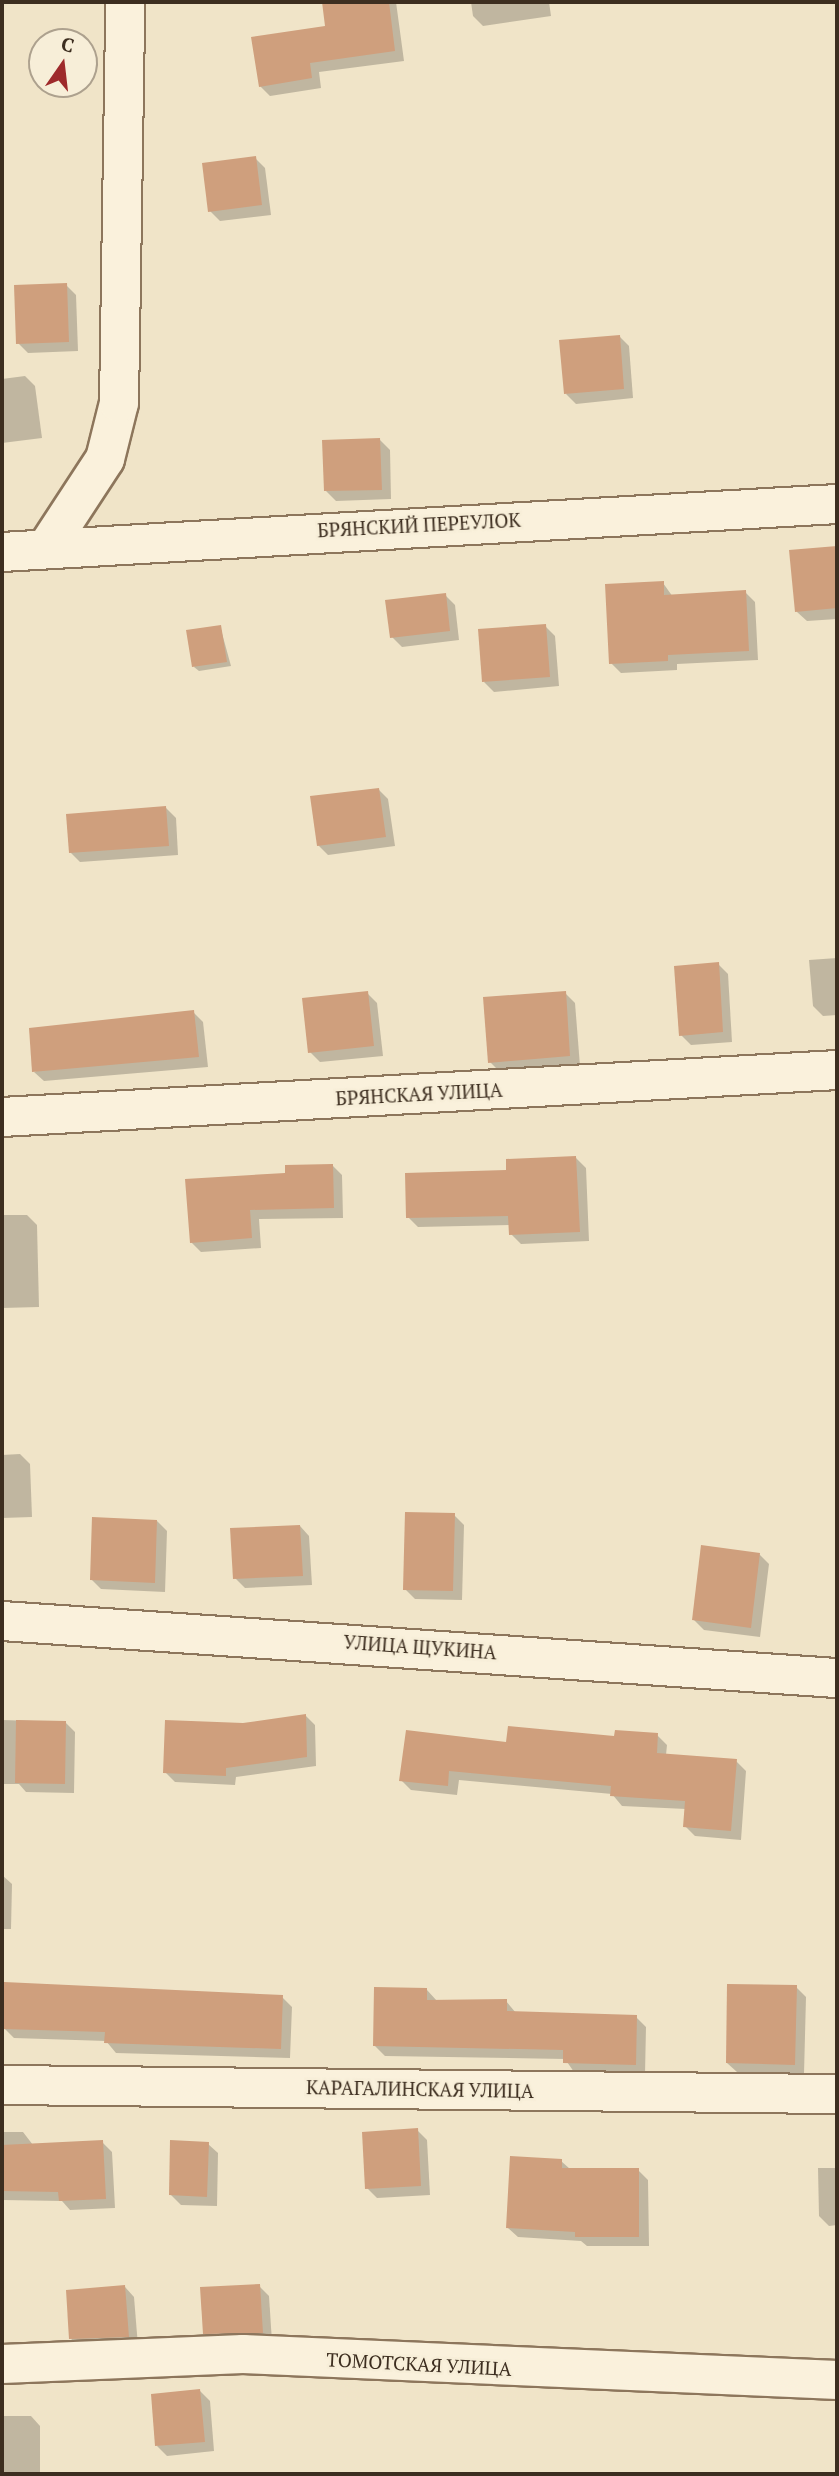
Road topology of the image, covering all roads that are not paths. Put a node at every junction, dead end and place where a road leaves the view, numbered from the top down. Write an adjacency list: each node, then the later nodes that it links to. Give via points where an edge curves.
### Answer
1 (125, 2): 3 (street, via 119,403 105,459)
2 (837, 504): 3 (street, БРЯНСКИЙ ПЕРЕУЛОК)
3 (48, 546): 4 (street, БРЯНСКИЙ ПЕРЕУЛОК)
4 (2, 552)
5 (837, 1070): 6 (street, БРЯНСКАЯ УЛИЦА)
6 (2, 1117)
7 (2, 1621): 8 (street, УЛИЦА ЩУКИНА)
8 (837, 1678)
9 (2, 2085): 10 (street, КАРАГАЛИНСКАЯ УЛИЦА)
10 (837, 2094)
11 (2, 2364): 12 (street, ТОМОТСКАЯ УЛИЦА, via 243,2354)
12 (837, 2380)

